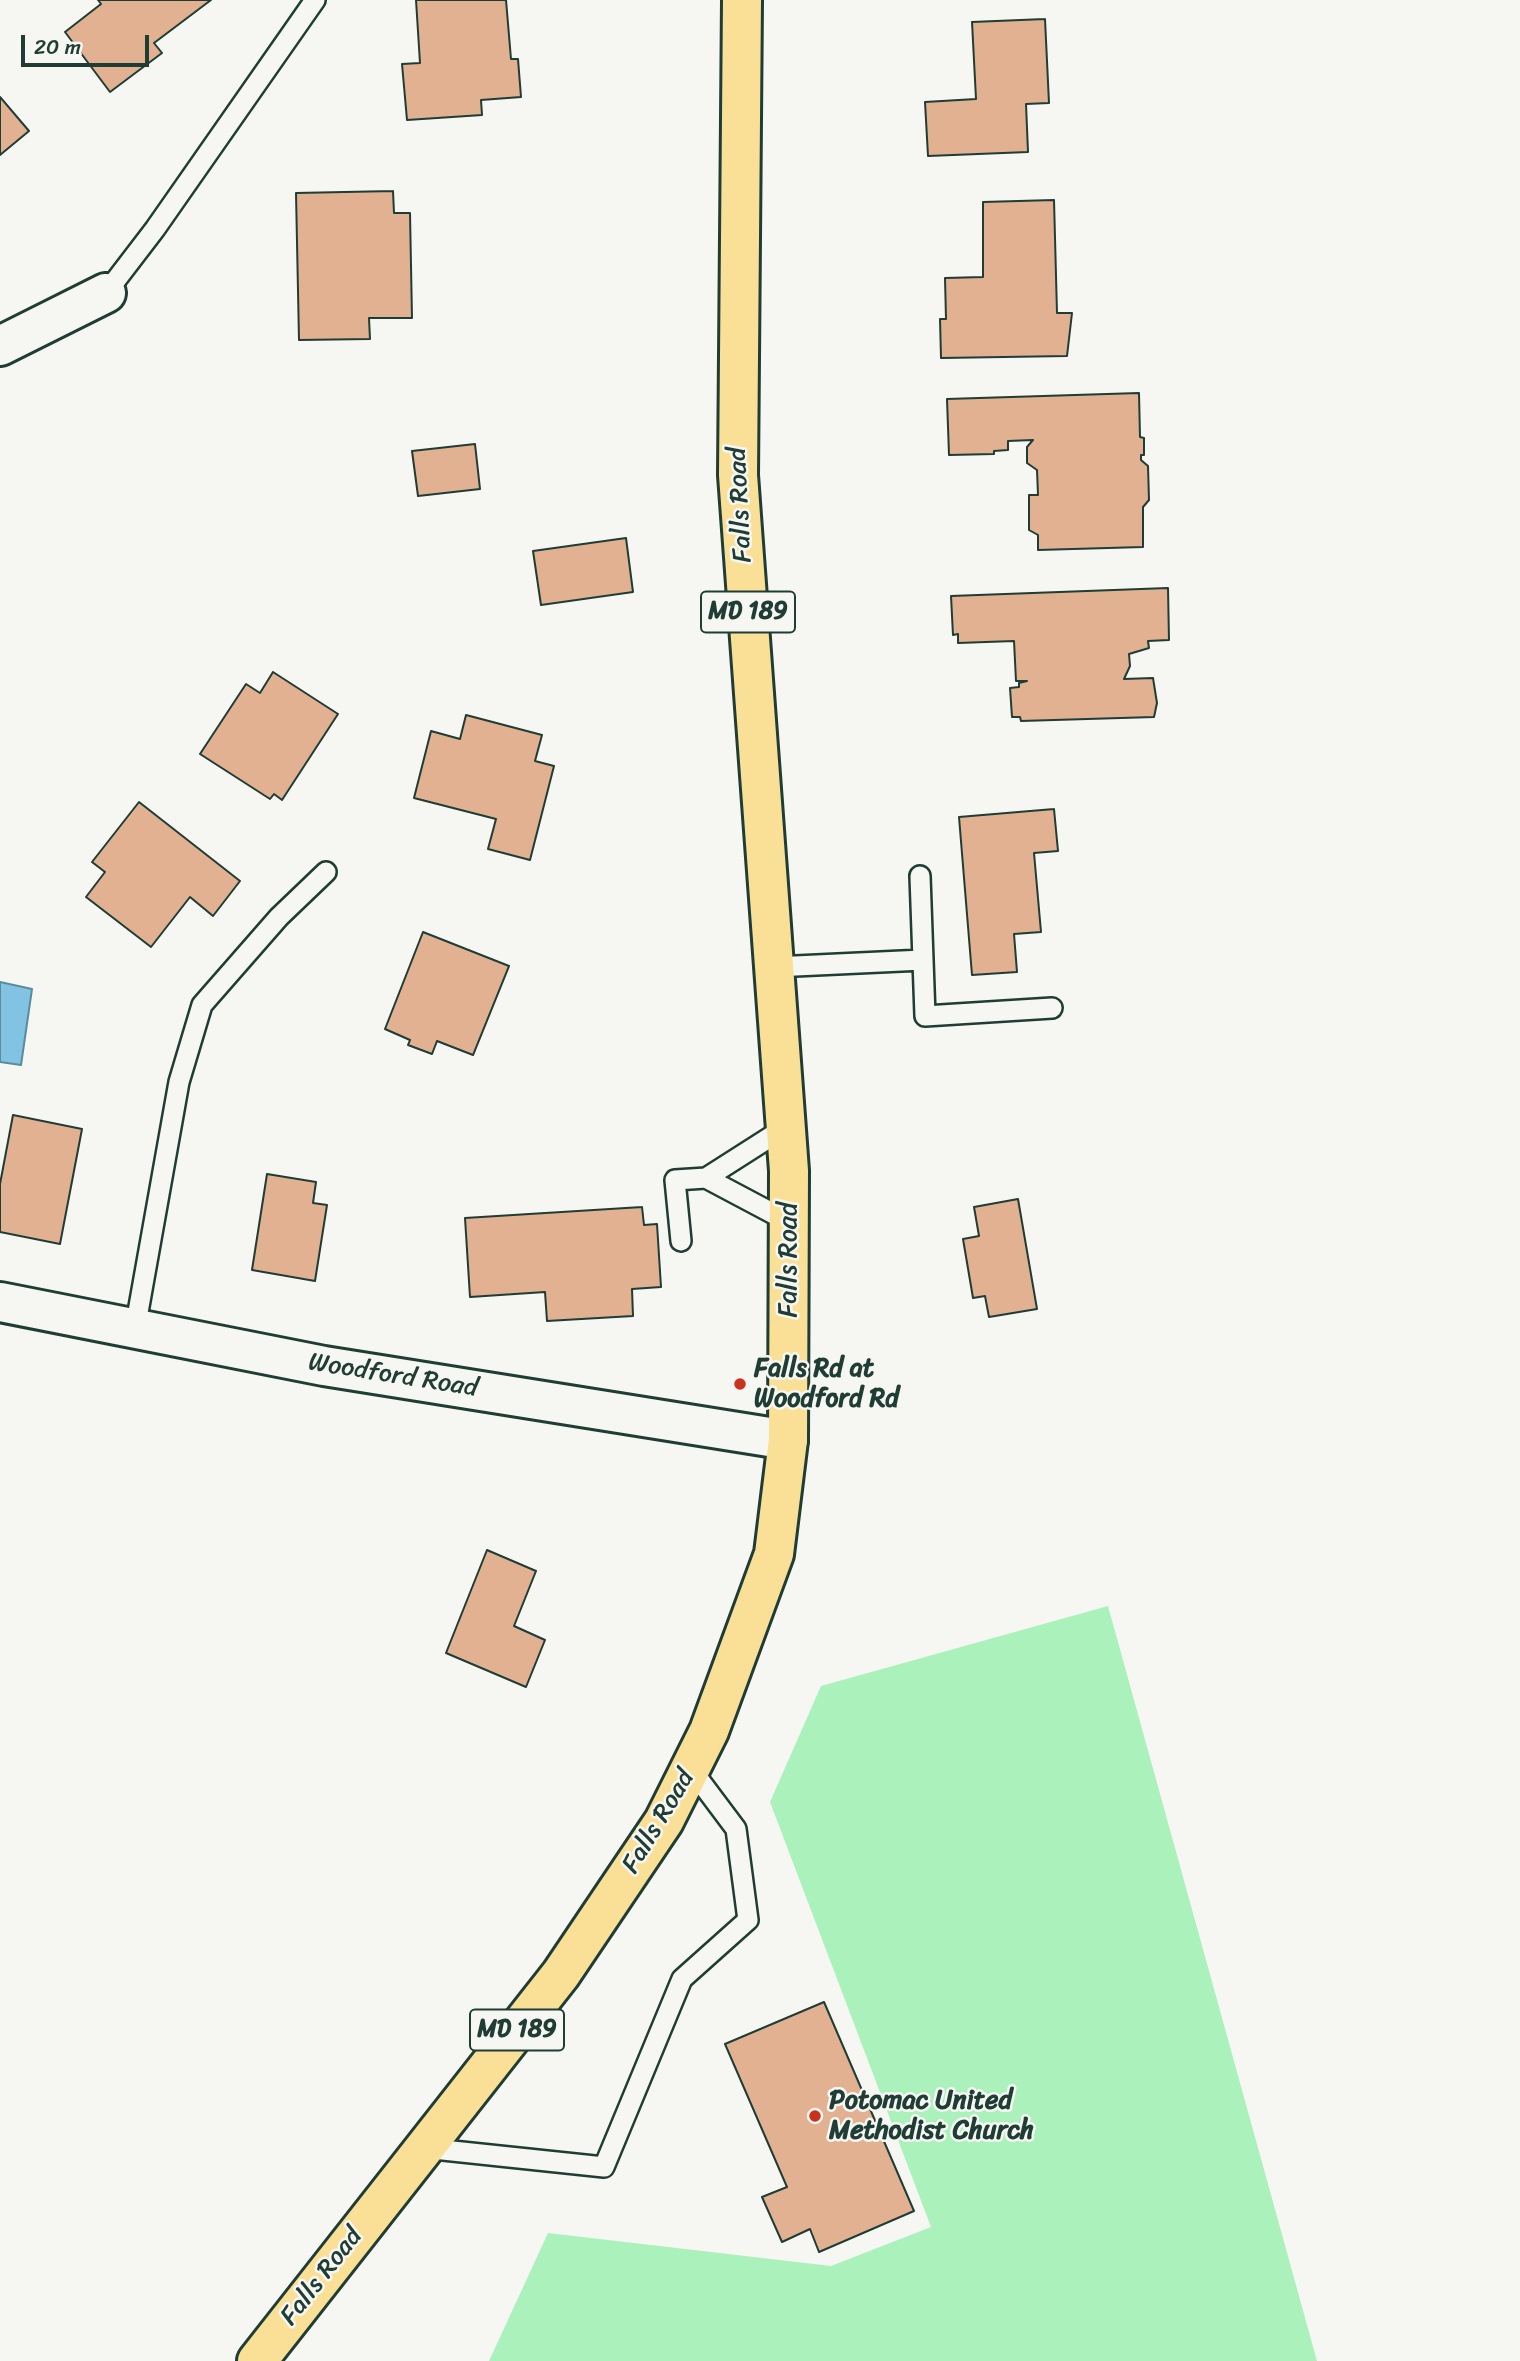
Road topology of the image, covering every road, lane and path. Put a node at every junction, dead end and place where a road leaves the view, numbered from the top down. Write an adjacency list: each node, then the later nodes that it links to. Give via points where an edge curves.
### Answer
1 (315, 0): 3 (lane)
2 (742, 0): 8 (main road, Falls Road / MD 189, via 738,475)
3 (106, 293): 4 (street)
4 (0, 346)
5 (326, 872): 15 (lane, via 279,916 202,1005 179,1082)
6 (920, 876): 7 (lane)
7 (923, 960): 8 (lane); 9 (lane, via 925,1016)
8 (774, 967): 10 (main road, Falls Road / MD 189)
9 (1052, 1009)
10 (786, 1127): 11 (lane); 12 (main road, Falls Road / MD 189)
11 (706, 1178): 12 (lane); 13 (lane, via 675,1180)
12 (789, 1222): 16 (main road, Falls Road / MD 189)
13 (681, 1241)
14 (0, 1302): 15 (street, Woodford Road)
15 (135, 1329): 16 (street, Woodford Road, via 324,1366)
16 (788, 1440): 17 (main road, Falls Road / MD 189, via 774,1554)
17 (691, 1769): 18 (main road, Falls Road / MD 189, via 664,1821 561,1974); 18 (lane, via 736,1829 748,1920 682,1979 604,2167)
18 (424, 2148): 19 (main road, Falls Road / MD 189)
19 (257, 2361)

